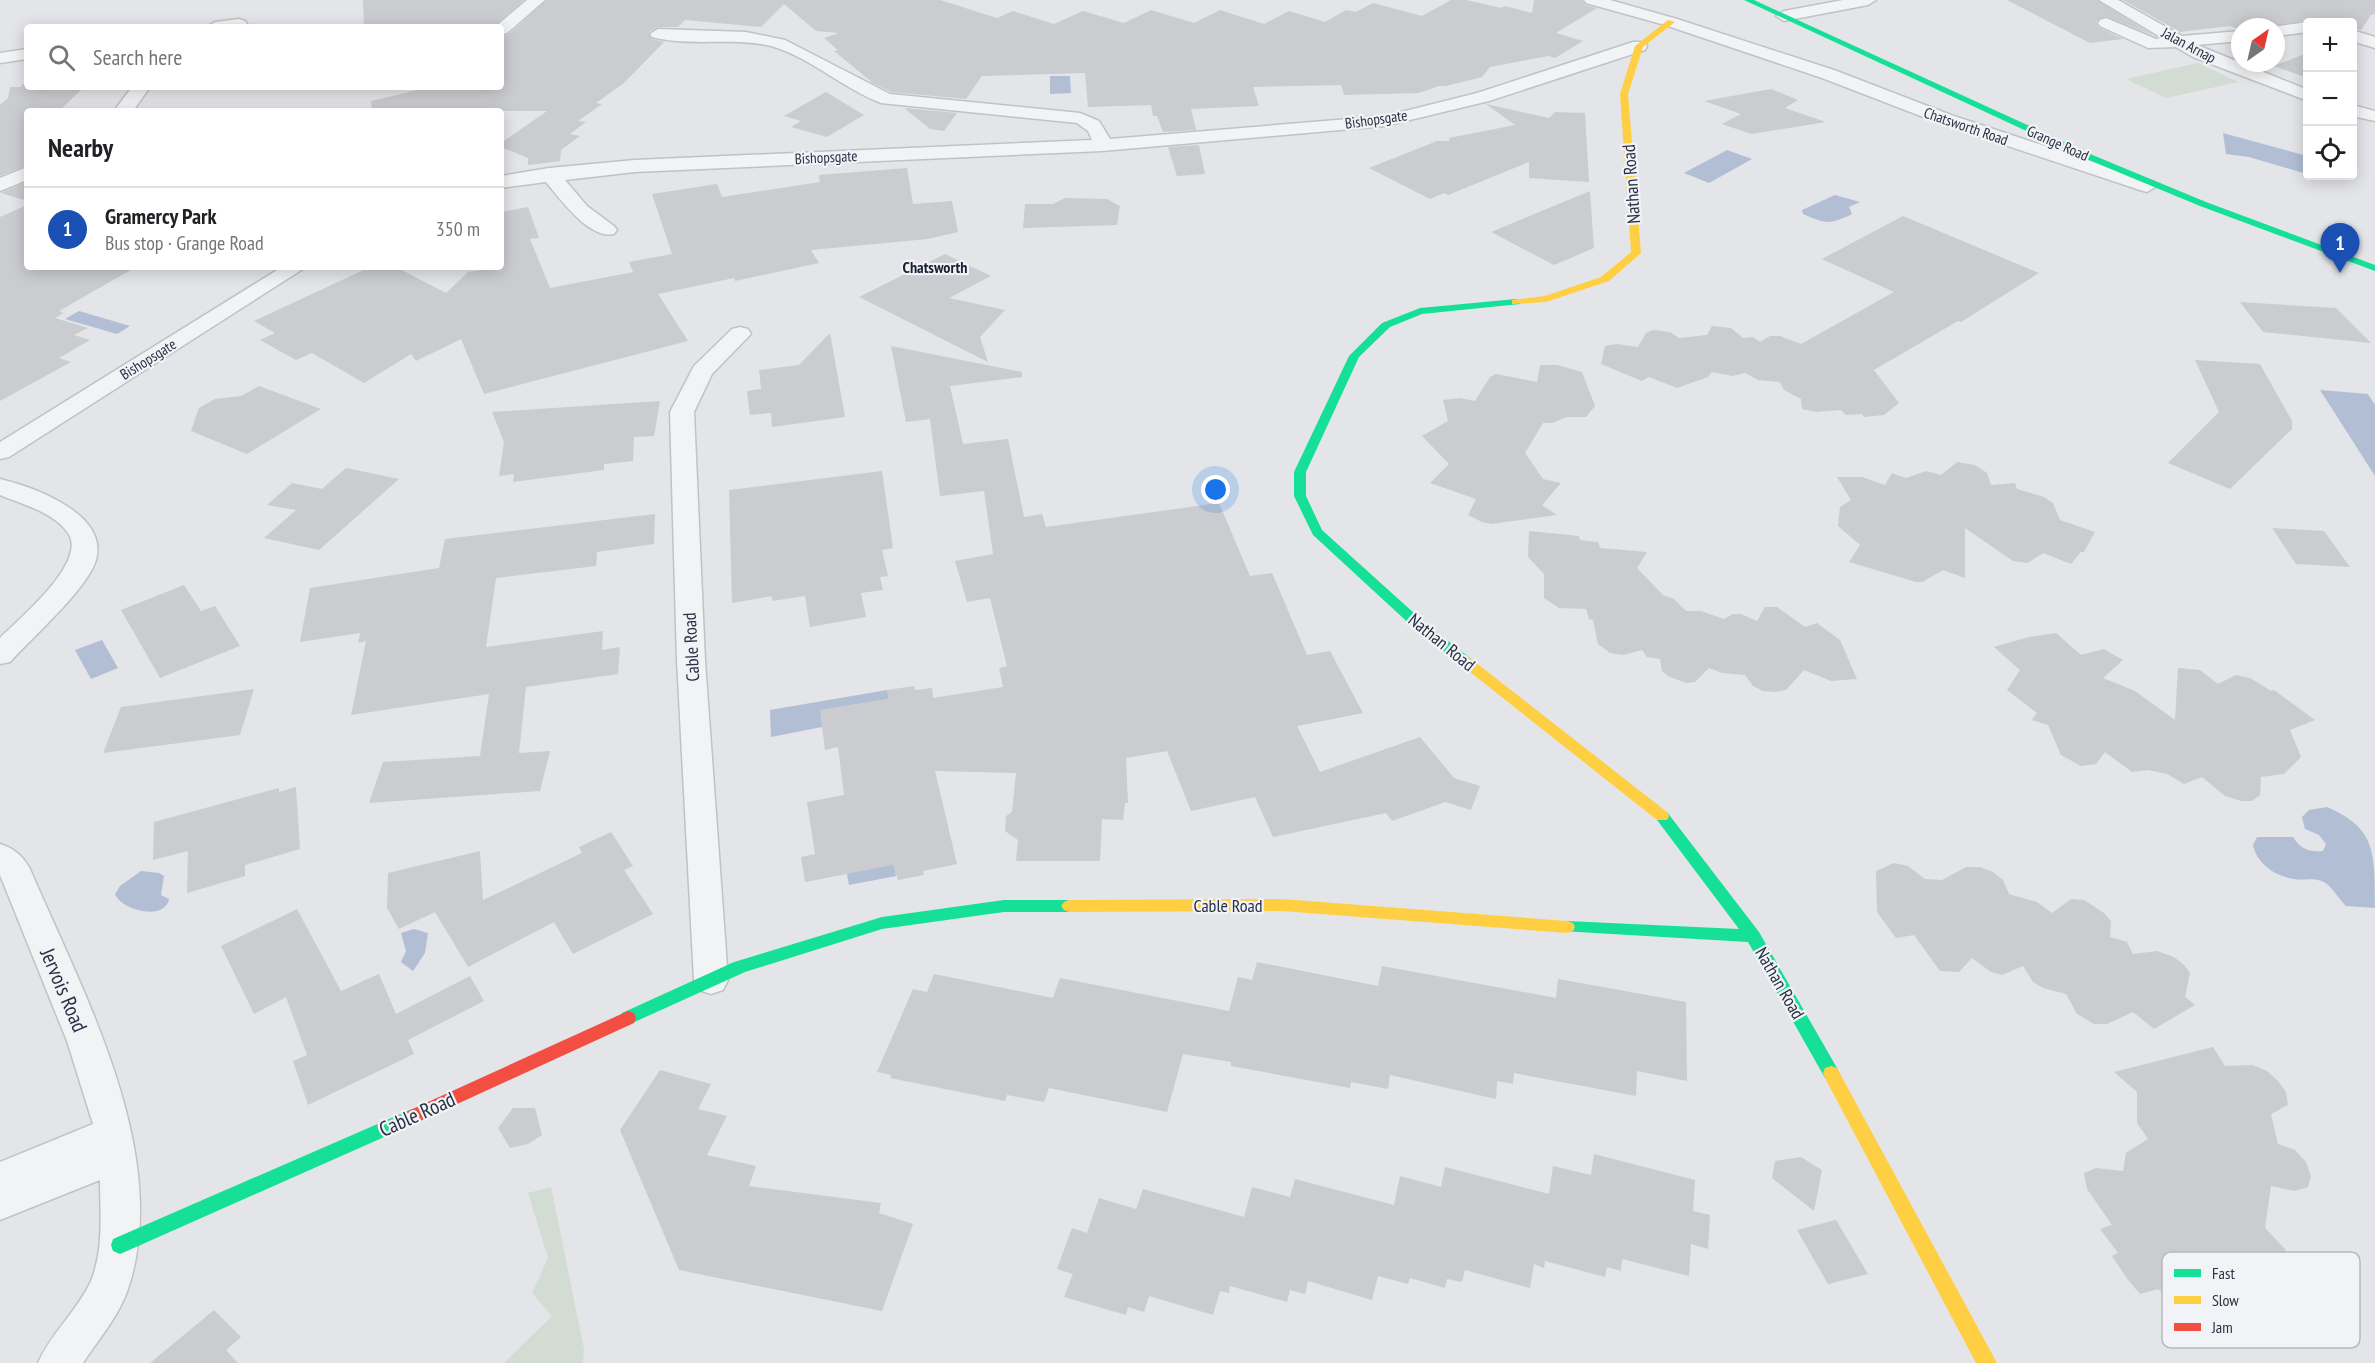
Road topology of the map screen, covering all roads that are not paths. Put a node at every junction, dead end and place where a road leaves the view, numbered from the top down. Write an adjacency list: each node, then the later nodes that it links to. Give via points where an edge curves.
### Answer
1 (537, 0): 12 (street)
2 (1592, 0): 8 (street, Chatsworth Road)
3 (1748, 0): 9 (street, Grange Road)
4 (1781, 0): 7 (street, Grange Road)
5 (1868, 0): 7 (street)
6 (2107, 0): 19 (street, Jalan Arnap)
7 (1807, 12): 9 (street); 38 (street, Grange Road, via 2072,144)
8 (1640, 13): 10 (street, Chatsworth Road); 18 (street)
9 (1784, 16): 24 (street, Grange Road)
10 (1671, 22): 18 (street); 23 (street, Chatsworth Road)
11 (2106, 23): 19 (street, via 2144,42)
12 (504, 28)
13 (2303, 28): 14 (street)
14 (2285, 30)
15 (658, 34): 31 (street, via 774,42 866,92 887,99 1080,118 1093,123 1100,132)
16 (2231, 37): 19 (street)
17 (2357, 37): 20 (street)
18 (1646, 40): 31 (street, Bishopsgate, via 1484,97 1385,121); 46 (street, Nathan Road, via 1624,94 1636,253 1605,279 1546,299 1420,311 1386,324 1354,356 1300,472 1300,496 1317,532 1420,626 1659,813)
19 (2182, 43): 26 (street, Jalan Arnap)
20 (2375, 43)
21 (24, 54): 22 (street)
22 (0, 58)
23 (1828, 74): 24 (street, Chatsworth Road, via 1878,84); 27 (street, Chatsworth Road)
24 (1919, 83): 27 (street, Chatsworth Road, via 1895,93); 36 (street, Grange Road)
25 (140, 90): 28 (street)
26 (2303, 95)
27 (1901, 102): 36 (street, Chatsworth Road)
28 (126, 108)
29 (2357, 111): 30 (street)
30 (2375, 116)
31 (1102, 145): 33 (street, Bishopsgate, via 635,166)
32 (24, 173): 35 (street)
33 (549, 174): 34 (street, Bishopsgate); 37 (street, via 580,210)
34 (504, 182)
35 (0, 185)
36 (2203, 204): 39 (street, Grange Road)
37 (607, 230)
38 (2375, 258)
39 (2375, 268)
40 (291, 270): 42 (street, Bishopsgate)
41 (740, 334): 47 (street, Cable Road, via 702,370 682,412 691,661)
42 (0, 452)
43 (0, 486): 44 (street, via 72,520 84,535 86,556 81,569)
44 (0, 655)
45 (0, 856): 48 (street, Jervois Road, via 14,869 85,1041)
46 (1754, 936): 47 (street, Cable Road, via 1539,926 1282,904 1004,906 882,923 740,967); 53 (street, Nathan Road, via 1859,1121)
47 (711, 980): 51 (street, Cable Road)
48 (116, 1143): 49 (street); 50 (street); 51 (street, Jervois Road)
49 (0, 1180)
50 (0, 1202)
51 (120, 1245): 52 (street, Jervois Road, via 108,1290)
52 (59, 1363)
53 (1987, 1363)

